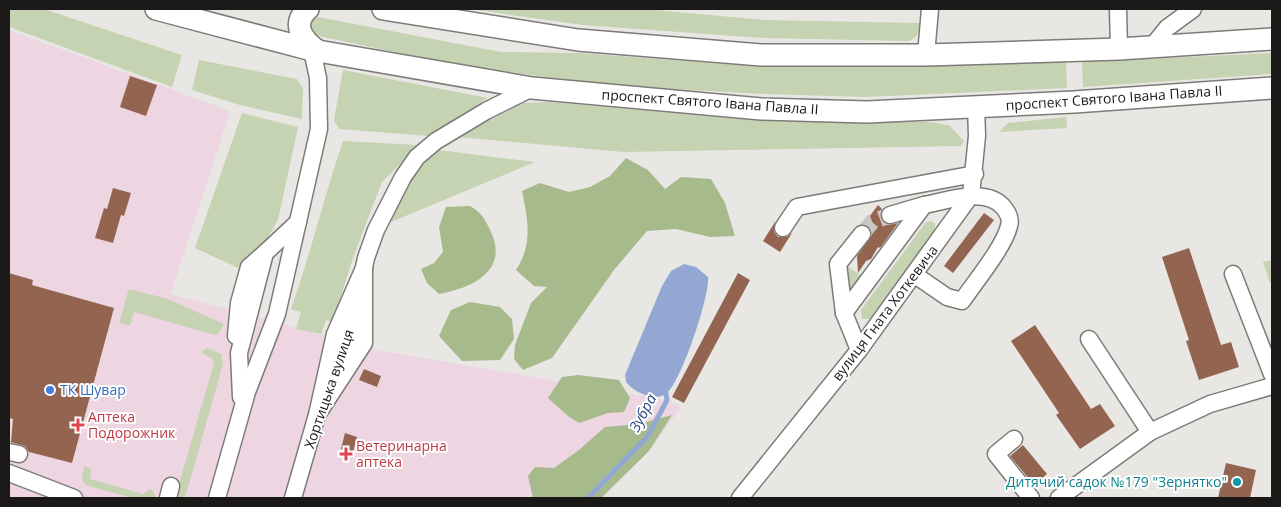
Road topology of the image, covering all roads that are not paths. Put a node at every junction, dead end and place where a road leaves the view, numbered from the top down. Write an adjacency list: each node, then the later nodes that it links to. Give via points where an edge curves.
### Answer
1 (156, 9): 11 (main road, проспект Святого Івана Павла II)
2 (308, 9): 11 (main road, via 299,22 300,31 306,43)
3 (383, 9): 7 (main road)
4 (930, 9): 12 (street)
5 (1118, 9): 10 (street)
6 (1193, 9): 9 (street, via 1167,28)
7 (420, 12): 12 (main road, via 578,40 752,55)
8 (1272, 39): 9 (main road)
9 (1151, 48): 10 (main road)
10 (1119, 49): 12 (main road)
11 (315, 50): 13 (main road, проспект Святого Івана Павла II); 20 (street, via 319,129)
12 (926, 54)
13 (532, 88): 15 (main road, проспект Святого Івана Павла II, via 761,109 867,112); 24 (street, via 436,141 417,157 376,230)
14 (1272, 88): 15 (main road, проспект Святого Івана Павла II)
15 (976, 106): 16 (street, вулиця Гната Хоткевича)
16 (975, 174): 17 (street, вулиця Гната Хоткевича); 21 (street, via 797,207)
17 (971, 195): 18 (street); 26 (street, вулиця Гната Хоткевича); 26 (street, via 1002,205 1010,226 962,301 948,297)
18 (924, 205): 19 (street); 27 (street)
19 (890, 214)
20 (298, 222): 23 (street); 33 (street, via 277,314)
21 (783, 228)
22 (862, 234): 27 (street, via 838,264)
23 (280, 240): 30 (street); 30 (street, via 249,267 234,330)
24 (364, 268): 34 (street, via 335,334); 34 (street, via 364,343)
25 (1233, 274): 31 (street)
26 (915, 275): 29 (street, вулиця Гната Хоткевича)
27 (844, 313): 29 (street)
28 (1089, 339): 35 (street)
29 (859, 350): 41 (street, вулиця Гната Хоткевича)
30 (244, 354): 33 (street)
31 (1272, 374)
32 (1272, 386): 35 (street, via 1210,404)
33 (241, 411): 39 (street)
34 (317, 415): 40 (street, Хортицька вулиця)
35 (1150, 432): 43 (street)
36 (1014, 440): 42 (street, via 996,454)
37 (9, 473): 38 (street)
38 (74, 498)
39 (217, 498)
40 (293, 498)
41 (740, 498)
42 (1031, 498)
43 (1059, 498)

